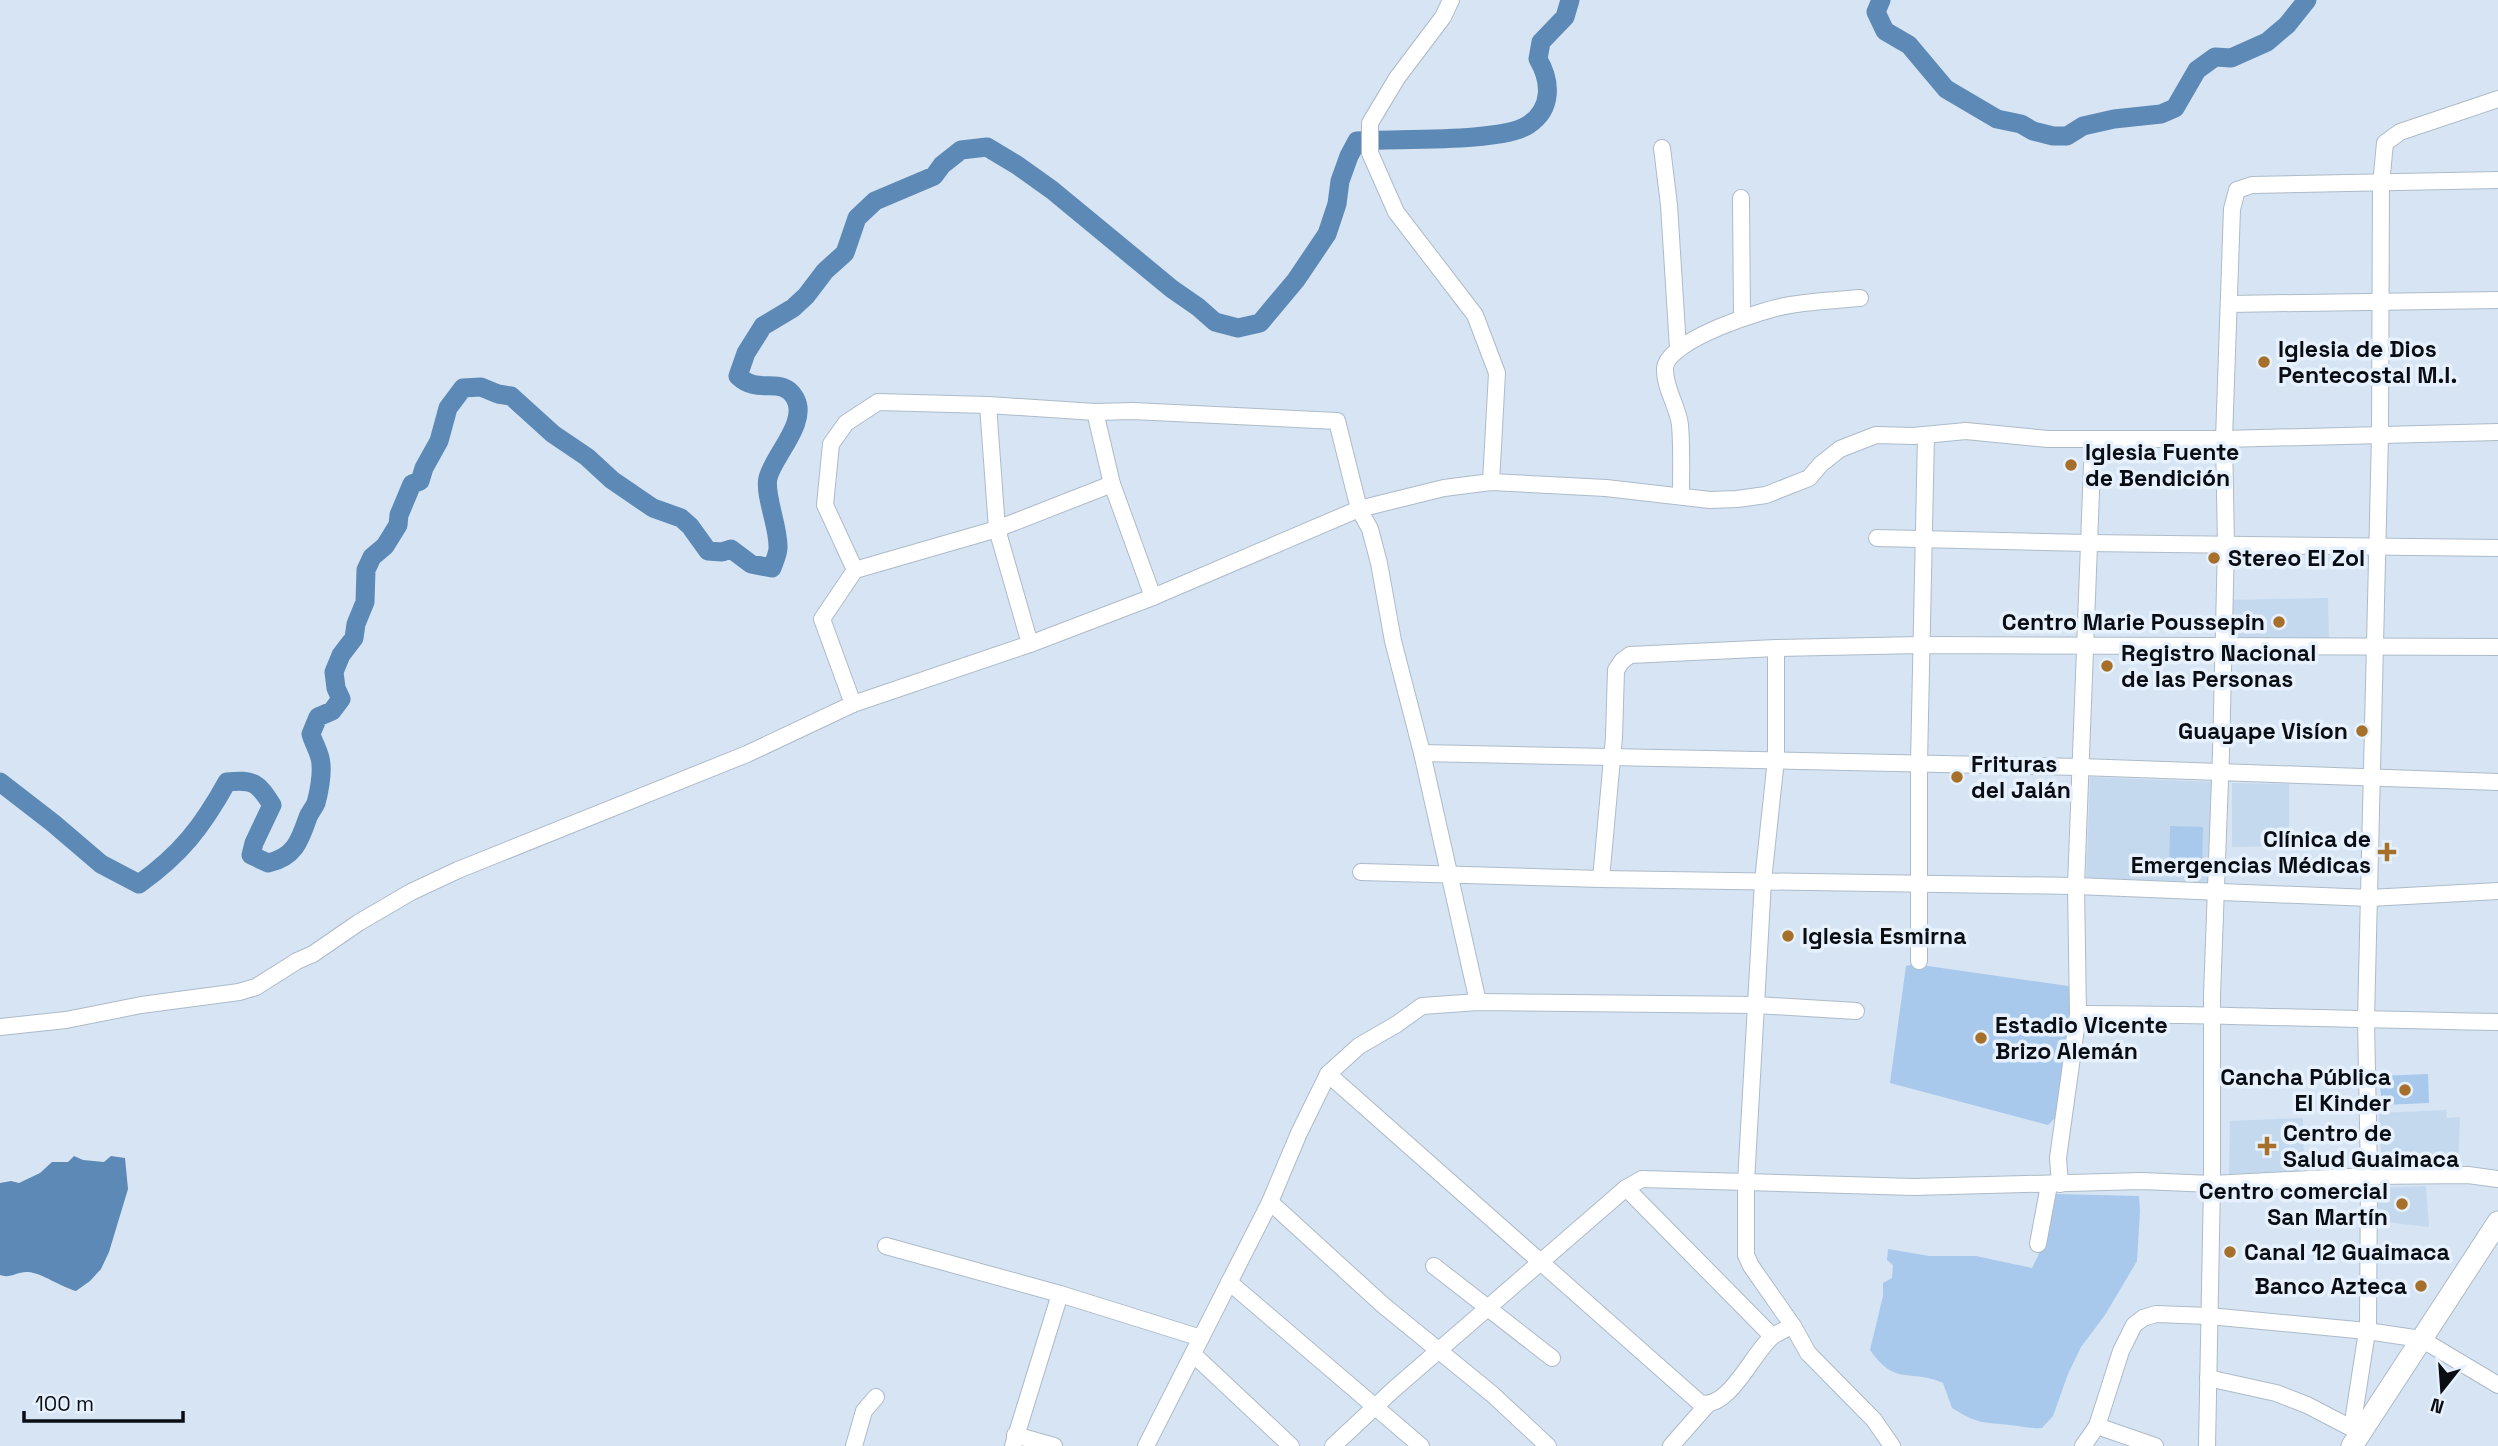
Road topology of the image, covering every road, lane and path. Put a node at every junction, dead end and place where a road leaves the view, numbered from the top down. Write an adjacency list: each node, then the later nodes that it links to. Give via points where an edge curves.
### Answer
1 (1451, 0): 20 (street, via 1370,123 1370,153 1396,212 1475,315 1497,373)
2 (2498, 99): 5 (street, via 2400,132 2385,143)
3 (1662, 148): 12 (street)
4 (2498, 180): 5 (street)
5 (2381, 182): 8 (street); 10 (street, via 2252,185 2237,190 2231,216)
6 (1741, 198): 11 (street)
7 (1860, 298): 11 (street, via 1789,305)
8 (2381, 300): 9 (street); 10 (street); 17 (street)
9 (2498, 300)
10 (2229, 304): 19 (street)
11 (1742, 317): 12 (street)
12 (1678, 348): 22 (street, via 1667,358 1665,369 1680,424)
13 (988, 405): 14 (street); 24 (street); 31 (street, via 878,402 846,423 831,444 825,505)
14 (1095, 412): 21 (street); 23 (street, via 1337,421)
15 (2498, 432): 17 (street)
16 (1926, 435): 18 (street, via 1966,431); 22 (street, via 1876,435 1859,441 1840,449 1809,478 1766,495 1710,500); 26 (street)
17 (2380, 435): 19 (street); 29 (street)
18 (2093, 439): 19 (street); 27 (street)
19 (2224, 439): 28 (street)
20 (1491, 482): 22 (street); 23 (street, via 1444,488)
21 (1112, 484): 24 (street); 32 (street)
22 (1681, 495)
23 (1359, 509): 32 (street); 41 (street, via 1379,563 1392,641)
24 (997, 529): 31 (street); 33 (street)
25 (1877, 538): 26 (street)
26 (1923, 541): 27 (street); 34 (street)
27 (2088, 544): 28 (street); 36 (street)
28 (2226, 545): 29 (street); 35 (street)
29 (2377, 546): 30 (street); 37 (street)
30 (2498, 548)
31 (855, 570): 40 (street, via 822,619)
32 (1153, 597): 33 (street)
33 (1030, 644): 40 (street)
34 (1920, 645): 36 (street); 38 (street); 44 (street)
35 (2223, 646): 36 (street); 37 (street); 46 (street)
36 (2086, 647): 45 (street)
37 (2374, 647): 39 (street); 47 (street)
38 (1776, 648): 42 (street, via 1626,657 1616,670); 43 (street)
39 (2498, 648)
40 (853, 704): 66 (street, via 747,754 411,892 256,987)
41 (1422, 753): 42 (street); 50 (street)
42 (1612, 757): 43 (street); 51 (street)
43 (1776, 759): 44 (street); 52 (street)
44 (1919, 763): 45 (street); 53 (street)
45 (2081, 767): 46 (street); 54 (street)
46 (2220, 772): 47 (street); 56 (street)
47 (2372, 778): 48 (street); 57 (street)
48 (2498, 782)
49 (1361, 872): 50 (street)
50 (1450, 874): 51 (street); 59 (street)
51 (1601, 879): 52 (street)
52 (1763, 881): 53 (street); 60 (street)
53 (1920, 884): 54 (street); 58 (street)
54 (2076, 886): 56 (street); 62 (street)
55 (2498, 891): 57 (street)
56 (2216, 892): 57 (street); 63 (street)
57 (2370, 898): 64 (street)
58 (1919, 961)
59 (1478, 1002): 60 (street); 67 (street, via 1422,1006 1359,1046)
60 (1756, 1005): 61 (street); 70 (street)
61 (1856, 1012)
62 (2078, 1014): 63 (street); 71 (street)
63 (2212, 1014): 64 (street); 72 (street)
64 (2366, 1020): 65 (street); 68 (street)
65 (2498, 1022)
66 (0, 1027)
67 (1328, 1074): 74 (street); 78 (street)
68 (2369, 1176): 69 (street); 72 (street); 85 (street)
69 (2498, 1179)
70 (1746, 1182): 71 (street, via 1914,1187); 73 (street, via 1647,1178); 84 (street, via 1746,1255)
71 (2054, 1184): 72 (street); 76 (street)
72 (2212, 1184): 83 (street)
73 (1626, 1188): 78 (street); 86 (street)
74 (1270, 1202): 80 (street); 89 (street)
75 (2498, 1222): 88 (main road)
76 (2038, 1244)
77 (886, 1246): 81 (street)
78 (1540, 1263): 82 (street); 95 (street)
79 (1434, 1266): 82 (street)
80 (1229, 1282): 87 (street); 96 (street)
81 (1060, 1294): 87 (street); 99 (street)
82 (1488, 1308): 89 (street); 91 (street)
83 (2209, 1316): 85 (street); 92 (street); 97 (street, via 2156,1314 2134,1325)
84 (1793, 1326): 86 (street); 108 (street, via 1808,1353 1874,1420)
85 (2367, 1331): 88 (street); 98 (street)
86 (1772, 1336): 95 (street, via 1744,1373)
87 (1201, 1338): 90 (street)
88 (2421, 1339): 93 (street); 98 (main road)
89 (1438, 1351): 96 (street); 106 (street)
90 (1193, 1354): 102 (street); 103 (street)
91 (1552, 1358)
92 (2208, 1378): 98 (street, via 2307,1405); 111 (street)
93 (2498, 1385)
94 (876, 1398): 100 (street, via 864,1411)
95 (1707, 1405): 107 (street)
96 (1375, 1406): 104 (street); 105 (street)
97 (2097, 1426): 109 (street); 110 (street)
98 (2355, 1436)
99 (1014, 1441): 101 (street)
100 (854, 1446)
101 (1054, 1446)
102 (1146, 1446)
103 (1291, 1446)
104 (1334, 1446)
105 (1421, 1446)
106 (1550, 1446)
107 (1671, 1446)
108 (1892, 1446)
109 (2083, 1446)
110 (2155, 1446)
111 (2207, 1446)

